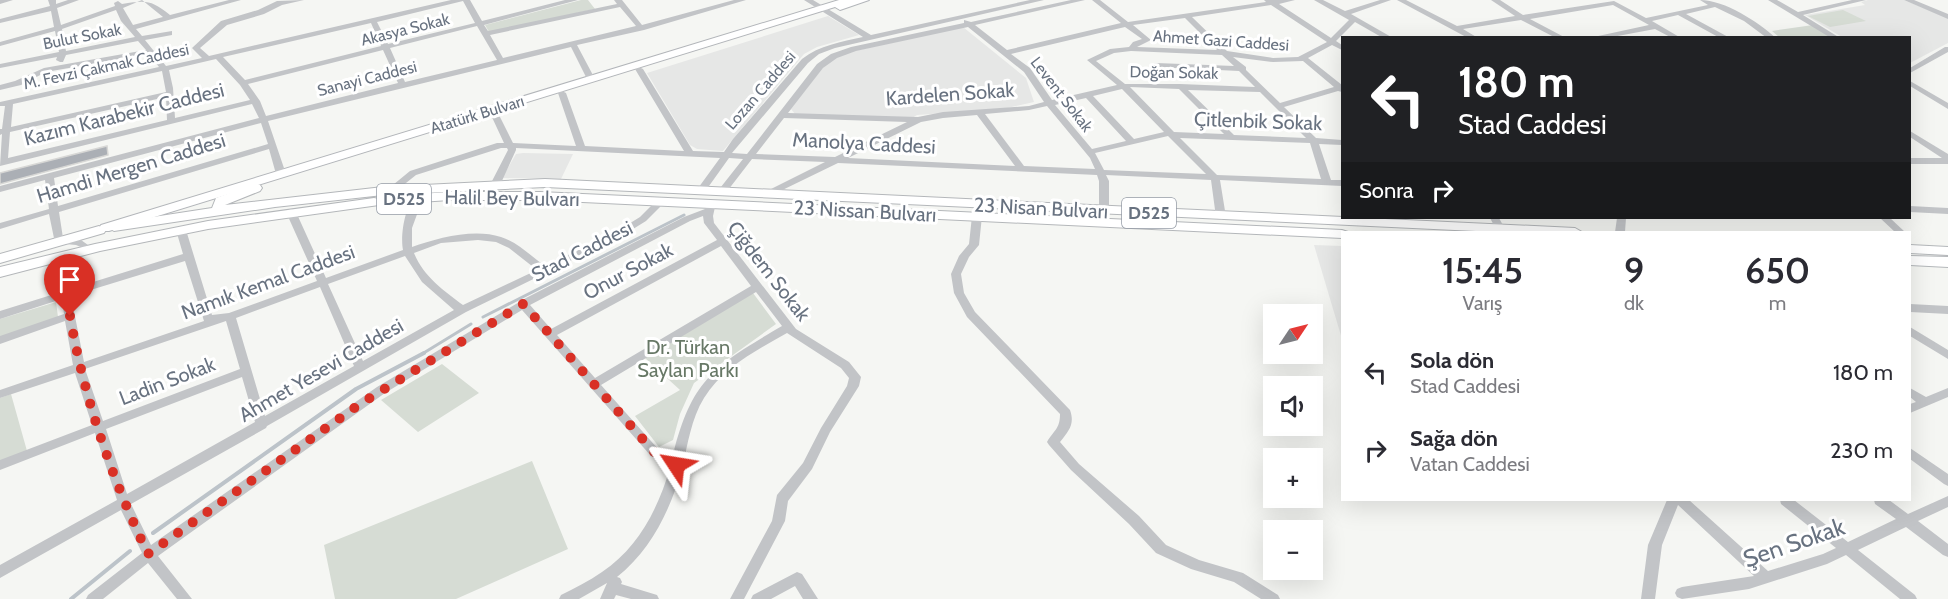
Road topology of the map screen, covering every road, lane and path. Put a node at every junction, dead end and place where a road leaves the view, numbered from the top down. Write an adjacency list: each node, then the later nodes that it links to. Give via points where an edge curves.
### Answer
1 (9, 0): 29 (street)
2 (75, 0): 32 (street)
3 (139, 0): 33 (street)
4 (147, 0): 44 (street)
5 (237, 0): 44 (street)
6 (300, 0): 82 (street, via 224,23 196,48)
7 (457, 0): 46 (street, M. Fevzi Çakmak Caddesi)
8 (466, 0): 49 (street)
9 (574, 0): 49 (street, Akasya Sokak)
10 (702, 0): 36 (street)
11 (742, 0): 36 (street, Sanayi Caddesi)
12 (808, 0): 37 (street)
13 (849, 0): 37 (main road, Atatürk Bulvarı)
14 (864, 0): 37 (main road, Atatürk Bulvarı)
15 (1040, 0): 42 (street, Lozan Caddesi)
16 (1081, 0): 50 (street)
17 (1096, 0): 51 (street)
18 (1291, 0): 28 (street)
19 (1318, 0): 39 (street)
20 (1387, 0): 39 (street)
21 (1401, 0): 56 (street)
22 (1495, 0): 45 (street)
23 (1570, 0): 35 (street)
24 (1704, 0): 34 (street)
25 (1772, 0): 40 (street)
26 (1862, 0): 40 (street)
27 (1908, 0): 31 (street)
28 (1269, 1): 41 (street); 69 (street)
29 (0, 2)
30 (620, 2): 55 (street); 58 (street)
31 (1919, 2): 43 (street)
32 (53, 4): 48 (street); 53 (street)
33 (118, 4): 53 (street); 54 (street)
34 (1716, 5): 38 (street); 65 (street, via 1747,19)
35 (1582, 8): 45 (street); 47 (street, via 1614,3)
36 (712, 9): 55 (street, Sanayi Caddesi)
37 (824, 10): 67 (street); 86 (main road, Atatürk Bulvarı); 92 (main road, Atatürk Bulvarı)
38 (1679, 13): 47 (street); 64 (street)
39 (1344, 14): 59 (street); 69 (street, Ahmet Gazi Caddesi, via 1353,20)
40 (1798, 14): 66 (street)
41 (1187, 16): 51 (street); 78 (street)
42 (960, 17): 50 (street, Levent Sokak); 67 (street, Lozan Caddesi)
43 (1948, 17)
44 (169, 18): 54 (street)
45 (1521, 18): 56 (street); 61 (street)
46 (373, 20): 73 (street); 80 (street, M. Fevzi Çakmak Caddesi)
47 (1646, 20): 52 (street)
48 (0, 21)
49 (480, 24): 58 (street); 73 (street, Akasya Sokak)
50 (969, 24): 77 (street, Levent Sokak); 112 (street, via 834,56 820,66)
51 (1128, 24): 74 (street, via 1148,40); 77 (street)
52 (1658, 26): 62 (street); 63 (street)
53 (59, 28): 70 (street); 79 (street)
54 (131, 28): 68 (street)
55 (641, 28): 71 (street, Sanayi Caddesi)
56 (1456, 28): 60 (street)
57 (169, 33): 68 (street, Bulut Sokak)
58 (486, 34): 83 (street)
59 (1386, 36)
60 (1471, 36)
61 (1559, 36)
62 (1603, 36)
63 (1675, 36)
64 (1723, 36)
65 (1770, 36)
66 (1834, 36)
67 (868, 37): 128 (street, Lozan Caddesi, via 809,56)
68 (141, 38): 76 (street); 79 (street, Bulut Sokak)
69 (1332, 41): 72 (street); 81 (street, Ahmet Gazi Caddesi)
70 (0, 44)
71 (573, 44): 83 (street, Sanayi Caddesi); 92 (street)
72 (1341, 47)
73 (386, 48): 93 (street, Akasya Sokak); 95 (street)
74 (1131, 49): 78 (street, Ahmet Gazi Caddesi); 96 (street, Ahmet Gazi Caddesi, via 1092,60)
75 (1948, 50): 90 (street)
76 (151, 51): 88 (street); 89 (street)
77 (1005, 52): 107 (street, Levent Sokak, via 1033,77)
78 (1223, 52): 81 (street, Ahmet Gazi Caddesi, via 1273,60); 87 (street)
79 (63, 54): 85 (street, Bulut Sokak); 88 (street)
80 (218, 57): 82 (street, M. Fevzi Çakmak Caddesi); 93 (street)
81 (1304, 58): 99 (street)
82 (208, 60): 89 (street, M. Fevzi Çakmak Caddesi)
83 (501, 62): 95 (street, Sanayi Caddesi)
84 (1156, 65): 87 (street)
85 (0, 66)
86 (639, 69): 102 (main road, Atatürk Bulvarı); 127 (street)
87 (1244, 69): 100 (street)
88 (44, 70): 91 (street)
89 (165, 70): 101 (street); 104 (street, M. Fevzi Çakmak Caddesi)
90 (1911, 70)
91 (33, 76): 98 (street); 104 (street)
92 (591, 79): 136 (main road, Atatürk Bulvarı)
93 (243, 83): 105 (street)
94 (1911, 84): 109 (street)
95 (403, 85): 113 (street, Sanayi Caddesi)
96 (1123, 86): 97 (street, Doğan Sokak); 103 (street, Doğan Sokak); 117 (street)
97 (1180, 86): 100 (street, Doğan Sokak); 119 (street)
98 (0, 87)
99 (1341, 88): 108 (street)
100 (1264, 90): 108 (street)
101 (168, 93): 115 (street); 116 (street)
102 (562, 93): 110 (main road, Atatürk Bulvarı); 125 (street)
103 (1087, 94): 107 (street, Doğan Sokak); 121 (street)
104 (27, 98): 106 (street, M. Fevzi Çakmak Caddesi)
105 (256, 100): 113 (street); 115 (street, Kazım Karabekir Caddesi)
106 (4, 103): 116 (street)
107 (1049, 103): 111 (street, Kardelen Sokak); 126 (street, Levent Sokak)
108 (1280, 106): 120 (street)
109 (1948, 107)
110 (494, 113): 124 (street); 142 (main road, Atatürk Bulvarı)
111 (980, 113): 114 (street, Kardelen Sokak); 134 (street)
112 (781, 115): 114 (street, Kardelen Sokak); 129 (street)
113 (266, 119): 123 (street); 137 (street, Sanayi Caddesi)
114 (918, 120): 131 (street)
115 (171, 121): 133 (street, Kazım Karabekir Caddesi)
116 (3, 131): 133 (street)
117 (1172, 134): 119 (street, Çitlenbik Sokak); 121 (street, Çitlenbik Sokak); 138 (street)
118 (1911, 135): 130 (street)
119 (1232, 138): 120 (street, Çitlenbik Sokak)
120 (1314, 141): 122 (street, Çitlenbik Sokak); 140 (street)
121 (1132, 142): 126 (street, Çitlenbik Sokak)
122 (1341, 142)
123 (273, 145): 136 (street); 152 (street, Hamdi Mergen Caddesi)
124 (511, 146): 125 (street, Manolya Caddesi); 139 (street); 144 (street, Manolya Caddesi, via 500,145 413,173)
125 (582, 149): 127 (street, Manolya Caddesi)
126 (1089, 152): 135 (street, Levent Sokak)
127 (690, 153): 128 (street, Manolya Caddesi)
128 (727, 154): 129 (street, Manolya Caddesi); 145 (street, Lozan Caddesi)
129 (750, 155): 131 (street, Manolya Caddesi); 146 (street)
130 (1948, 159): 132 (street)
131 (838, 160): 134 (street, Manolya Caddesi); 147 (street)
132 (1911, 161)
133 (1, 163)
134 (1022, 169): 135 (street, Manolya Caddesi)
135 (1102, 172): 138 (street, Manolya Caddesi); 154 (street)
136 (281, 174): 167 (main road, Atatürk Bulvarı)
137 (49, 177): 143 (street, Sanayi Caddesi); 152 (street)
138 (1215, 178): 140 (street, Manolya Caddesi); 158 (street)
139 (495, 183): 144 (highway, Halil Bey Bulvarı / D525); 145 (highway, Halil Bey Bulvarı / D525)
140 (1327, 183): 141 (street, Manolya Caddesi)
141 (1341, 183)
142 (255, 188): 153 (highway, via 221,201 218,207); 160 (main road, Atatürk Bulvarı)
143 (0, 189)
144 (393, 189): 153 (highway, Halil Bey Bulvarı / D525)
145 (701, 190): 146 (highway, Halil Bey Bulvarı / D525)
146 (722, 192): 147 (highway, 23 Nisan Bulvarı / D525)
147 (768, 194): 154 (highway, 23 Nisan Bulvarı / D525)
148 (418, 198): 149 (highway, Halil Bey Bulvarı / D525, via 509,195); 156 (highway, Halil Bey Bulvarı / D525); 171 (street, via 406,238)
149 (660, 202): 150 (highway, Halil Bey Bulvarı / D525); 176 (street, Ahmet Yesevi Caddesi, via 622,232)
150 (710, 207): 157 (highway, 23 Nissan Bulvarı / D525); 169 (street, Çiğdem Sokak, via 709,223); 181 (street, Stad Caddesi)
151 (1911, 209): 155 (street)
152 (53, 210): 162 (street, Hamdi Mergen Caddesi); 168 (street)
153 (224, 210): 160 (highway, Halil Bey Bulvarı / D525)
154 (1104, 211): 158 (highway, 23 Nisan Bulvarı / D525)
155 (1948, 211)
156 (291, 212): 163 (highway, Halil Bey Bulvarı / D525); 178 (street)
157 (977, 216): 166 (highway, 23 Nissan Bulvarı / D525); 230 (street, via 974,244 956,274 959,293 971,314 1066,414 1066,426 1053,442 1161,549 1196,565 1238,577)
158 (1221, 217): 161 (highway, 23 Nisan Bulvarı / D525)
159 (1886, 219): 165 (street)
160 (160, 220): 167 (highway, Halil Bey Bulvarı)
161 (1498, 223): 164 (highway, 23 Nisan Bulvarı / D525)
162 (0, 226)
163 (181, 230): 167 (highway, Halil Bey Bulvarı / D525); 173 (street)
164 (1566, 231)
165 (1899, 231)
166 (1341, 234)
167 (102, 238): 168 (highway, Halil Bey Bulvarı / D525); 168 (street); 177 (highway, Halil Bey Bulvarı / D525)
168 (58, 241): 174 (highway, Halil Bey Bulvarı / D525)
169 (722, 241): 179 (street, Çiğdem Sokak); 190 (street, Onur Sokak)
170 (1912, 250): 172 (highway); 175 (highway)
171 (408, 251): 176 (street, Namık Kemal Caddesi, via 450,238 490,237 512,246); 178 (street, Namık Kemal Caddesi); 183 (street, via 428,283)
172 (1948, 251)
173 (189, 256): 180 (street); 187 (street, via 208,319)
174 (0, 259)
175 (1948, 262)
176 (544, 270): 183 (street, Ahmet Yesevi Caddesi)
177 (0, 272)
178 (323, 282): 187 (street, Namık Kemal Caddesi); 194 (street)
179 (757, 287): 188 (street, Çiğdem Sokak); 196 (street)
180 (66, 295): 185 (street); 186 (street)
181 (523, 304): 190 (street); 217 (street, Stad Caddesi, via 360,404)
182 (1911, 308): 184 (street)
183 (462, 310): 194 (street, Ahmet Yesevi Caddesi)
184 (1948, 310)
185 (0, 315)
186 (70, 316): 191 (street); 193 (street)
187 (230, 316): 193 (street, Namık Kemal Caddesi); 195 (street)
188 (788, 327): 206 (street, via 710,381 694,404); 227 (street, Çiğdem Sokak, via 805,342 845,365 855,377 854,386 807,466 782,499 778,521)
189 (1911, 332): 192 (street)
190 (550, 334): 196 (street)
191 (0, 340)
192 (1948, 355)
193 (79, 367): 199 (street, Namık Kemal Caddesi); 203 (street)
194 (361, 368): 202 (street, Ahmet Yesevi Caddesi)
195 (246, 371): 202 (street); 203 (street, Ladin Sokak)
196 (594, 384): 206 (street, via 655,453)
197 (1948, 392): 200 (street)
198 (1911, 393): 200 (street)
199 (0, 394)
200 (1925, 402): 201 (street)
201 (1911, 409)
202 (262, 425): 213 (street, Ahmet Yesevi Caddesi)
203 (99, 427): 205 (street, Ladin Sokak); 213 (street)
204 (1911, 454): 207 (street)
205 (0, 465)
206 (676, 465): 218 (street, via 650,530)
207 (1948, 481)
208 (1673, 501): 231 (street, via 1655,545)
209 (1682, 501): 220 (street)
210 (1787, 501): 215 (street)
211 (1881, 501): 214 (street)
212 (1948, 501): 214 (street, Şen Sokak)
213 (124, 503): 217 (street); 219 (street, Ahmet Yesevi Caddesi)
214 (1909, 521): 215 (street, Şen Sokak); 216 (street)
215 (1848, 550): 220 (street, Şen Sokak); 232 (street)
216 (1948, 551)
217 (148, 554): 223 (street, Stad Caddesi); 224 (street)
218 (616, 569): 221 (street); 225 (street)
219 (0, 572)
220 (1766, 578): 222 (street, Şen Sokak)
221 (610, 593): 226 (street)
222 (1682, 593)
223 (93, 599)
224 (185, 599)
225 (566, 599)
226 (652, 599)
227 (737, 599)
228 (758, 599): 229 (street, via 797,578)
229 (811, 599)
230 (1273, 599)
231 (1648, 599)
232 (1910, 599)

